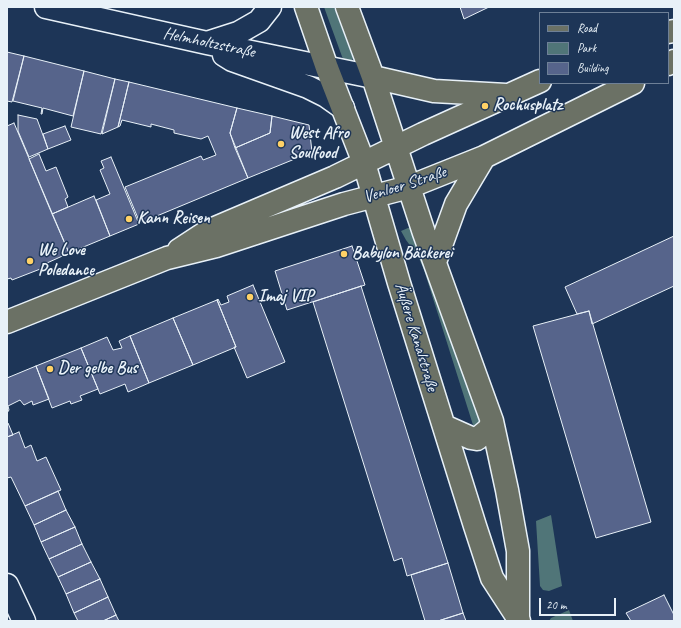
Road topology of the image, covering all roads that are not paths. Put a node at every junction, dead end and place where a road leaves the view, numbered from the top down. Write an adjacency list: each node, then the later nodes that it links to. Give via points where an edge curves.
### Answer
1 (46, 7): 5 (street, Helmholtzstraße)
2 (270, 7): 5 (street, via 259,21 238,33)
3 (306, 7): 6 (main road, Äußere Kanalstraße)
4 (347, 7): 7 (main road, Äußere Kanalstraße)
5 (207, 43): 6 (street, Helmholtzstraße); 11 (street, via 232,60 308,87)
6 (327, 68): 7 (street, Helmholtzstraße); 11 (main road, Äußere Kanalstraße)
7 (373, 77): 10 (main road, via 434,91); 12 (main road, Äußere Kanalstraße)
8 (539, 82): 10 (main road, Venloer Straße)
9 (631, 84): 13 (main road, Venloer Straße)
10 (509, 96): 12 (main road, Venloer Straße)
11 (343, 108): 14 (main road, Äußere Kanalstraße)
12 (396, 148): 14 (main road, Venloer Straße); 15 (main road, Äußere Kanalstraße)
13 (484, 157): 15 (main road, Venloer Straße); 18 (main road, via 456,204)
14 (364, 163): 16 (main road, Äußere Kanalstraße); 17 (main road, Venloer Straße, via 208,231)
15 (409, 187): 16 (main road, Venloer Straße); 18 (main road, Äußere Kanalstraße)
16 (374, 196): 17 (main road, Venloer Straße, via 216,246); 21 (main road, Äußere Kanalstraße)
17 (167, 258): 19 (main road, Venloer Straße)
18 (435, 262): 20 (main road, Äußere Kanalstraße)
19 (7, 322)
20 (492, 421): 21 (main road, via 489,429 477,439); 23 (main road, Äußere Kanalstraße, via 518,551)
21 (444, 426): 23 (main road, Äußere Kanalstraße, via 492,578)
22 (7, 585): 24 (street)
23 (518, 619)
24 (24, 621)

